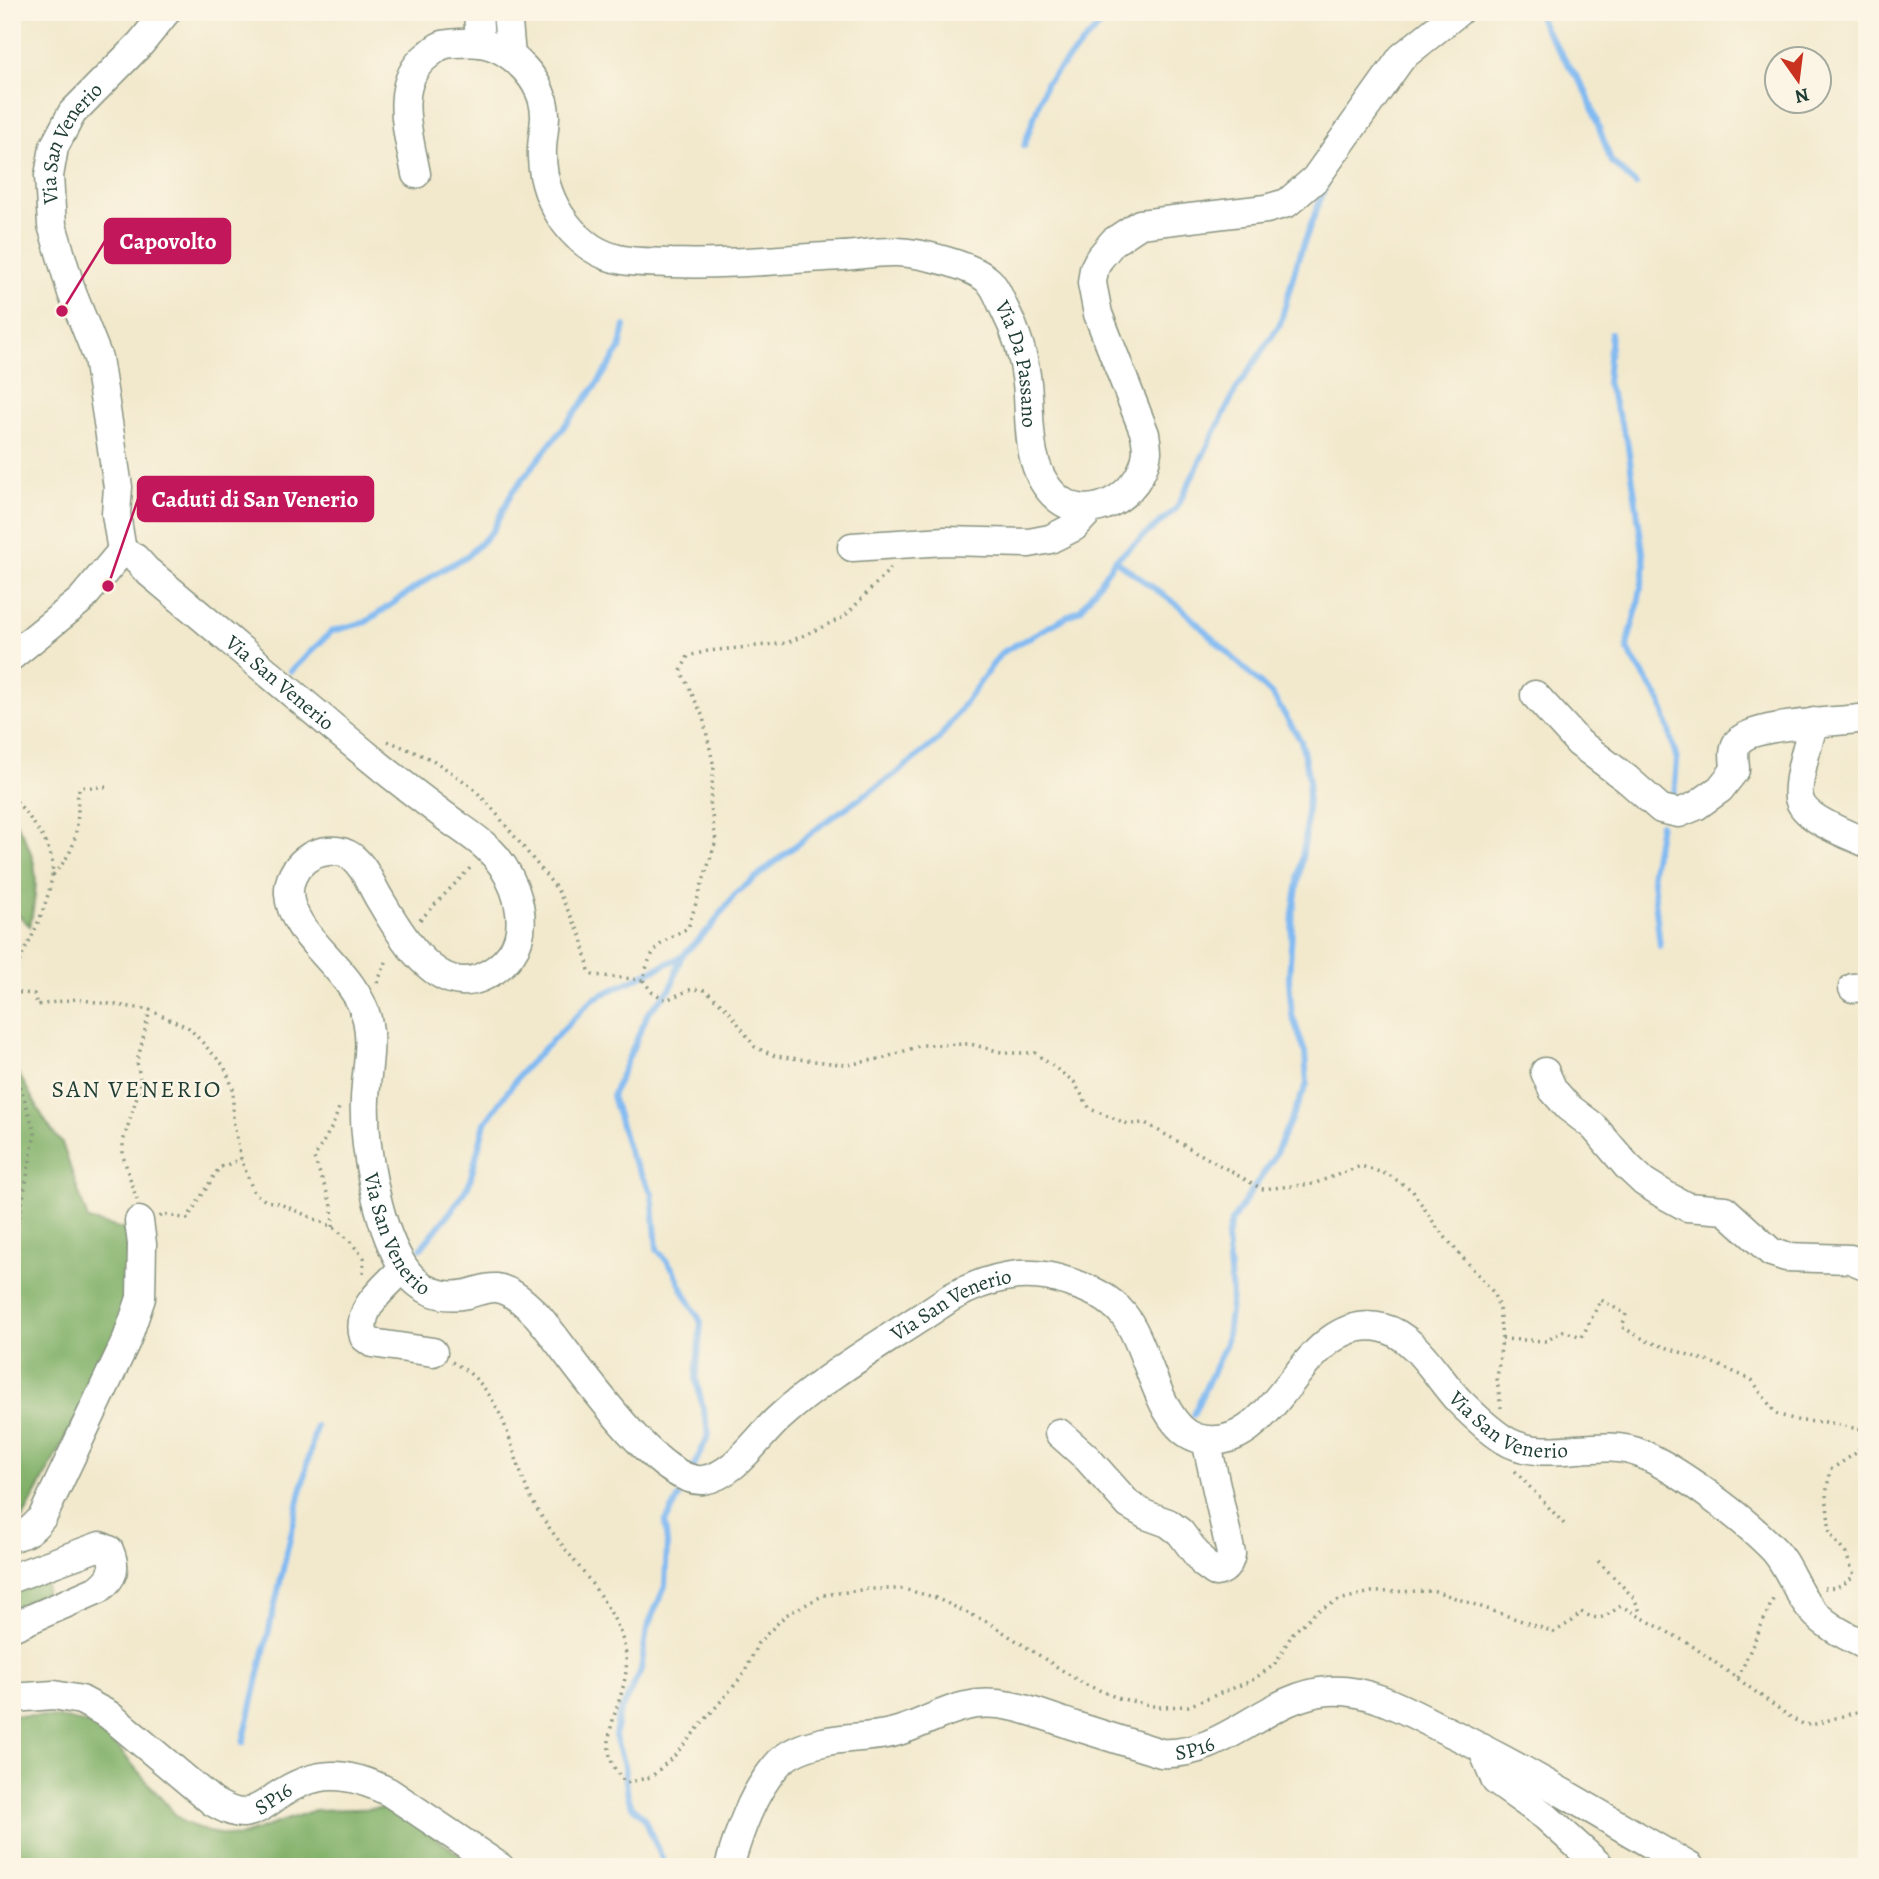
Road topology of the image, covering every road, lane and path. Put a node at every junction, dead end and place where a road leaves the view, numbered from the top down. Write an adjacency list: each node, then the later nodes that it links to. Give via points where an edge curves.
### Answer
1 (166, 12): 10 (street, Via San Venerio, via 72,113 54,147 49,176 52,225 98,358 118,486 116,514)
2 (478, 12): 5 (street)
3 (508, 12): 6 (street)
4 (1458, 12): 8 (street, via 1402,57 1315,179 1294,198 1266,209 1140,224 1113,242 1099,259 1092,283 1098,314 1145,434 1147,453 1132,485 1117,500)
5 (480, 43): 6 (street, Via Da Passano); 7 (street, Via Da Passano, via 443,44 417,63 405,87)
6 (511, 56): 8 (street, Via Da Passano, via 535,81 545,112 541,159 550,198 568,228 593,249 621,260 718,264 898,252 959,264 990,282 1016,332 1039,471 1052,493 1068,505)
7 (415, 174)
8 (1090, 510): 9 (street, via 1074,527 1029,543 945,541)
9 (852, 547)
10 (122, 551): 12 (street, via 81,600); 19 (street, Via San Venerio, via 303,704)
11 (892, 567): 37 (path, via 845,617 787,643 708,651 688,656 682,664 681,671 703,717 714,767 710,803 716,841 688,928 658,944 647,961 643,980 652,992 666,1000 692,989 705,990 728,1010 755,1046 775,1056 847,1066 922,1045 970,1044 1005,1053 1035,1054 1074,1082 1090,1109 1128,1124 1145,1123 1262,1189 1313,1184 1361,1166 1389,1175 1412,1191 1493,1292)
12 (12, 656)
13 (1535, 695): 15 (street, via 1580,743 1661,809 1679,813 1720,789 1735,770 1734,754 1746,737)
14 (1867, 718): 15 (street)
15 (1814, 722): 18 (street, via 1800,798 1805,810)
16 (107, 787): 20 (path, via 80,787 71,855)
17 (12, 796): 20 (path, via 46,845 53,865)
18 (1867, 843)
19 (489, 848): 21 (path); 35 (street, Via San Venerio, via 512,881 521,930 512,952 499,967 473,981 460,982 424,963 364,872 344,853 321,852 308,857 291,879 289,896 298,923 349,982 366,1019 367,1146 385,1231)
20 (51, 878): 23 (path, via 43,913)
21 (417, 923)
22 (391, 950): 24 (path)
23 (12, 974)
24 (374, 991)
25 (12, 992): 26 (path, via 34,994 37,1005 76,999)
26 (150, 1010): 30 (path, via 189,1028 225,1066 233,1088 233,1120); 31 (path, via 137,1062 141,1083 122,1142)
27 (12, 1059): 33 (path, via 34,1133)
28 (1545, 1072): 34 (street, via 1568,1107 1593,1126 1635,1174 1665,1195 1687,1207 1725,1210 1770,1252 1786,1257 1850,1259)
29 (341, 1100): 32 (path, via 314,1158 332,1206)
30 (241, 1159): 31 (path, via 219,1168 187,1219 163,1214 152,1228); 32 (path, via 254,1193)
31 (139, 1221): 45 (street, via 141,1298 127,1339 43,1516 24,1535)
32 (333, 1227): 36 (path, via 364,1258 362,1284)
33 (12, 1241)
34 (1867, 1266)
35 (403, 1268): 36 (street); 42 (street, Via San Venerio, via 427,1291 442,1295 493,1288 520,1299 645,1447 679,1476 691,1480 712,1478 733,1465 816,1388 950,1298 995,1278 1019,1274 1062,1279 1109,1301 1138,1339 1172,1418 1184,1431)
36 (369, 1303): 38 (street, via 362,1330 372,1343)
37 (1502, 1339): 39 (path, via 1497,1379); 41 (path, via 1546,1341 1563,1331 1582,1338 1601,1300 1626,1314 1622,1327 1647,1341 1752,1380 1776,1414)
38 (433, 1352): 49 (path, via 479,1381 493,1401 534,1503 619,1630 627,1662 608,1751 615,1773 626,1783 651,1777 675,1755 744,1674 758,1643 786,1615 824,1595 903,1589 934,1597 989,1623 1082,1683 1158,1707 1188,1706 1251,1681 1274,1665 1293,1633 1317,1611 1371,1592 1435,1591 1554,1632 1581,1612 1596,1620 1621,1606)
39 (1502, 1417)
40 (1059, 1433): 42 (street, via 1129,1505 1180,1532 1214,1572 1227,1567 1231,1555)
41 (1867, 1433): 47 (path, via 1856,1453 1830,1470 1826,1495 1830,1534 1846,1554 1854,1575 1835,1588)
42 (1206, 1440): 47 (street, Via San Venerio, via 1236,1435 1251,1426 1334,1337 1356,1328 1383,1328 1414,1348 1459,1401 1502,1438 1520,1448 1538,1450 1615,1448 1640,1453 1696,1486 1774,1550)
43 (1513, 1468): 44 (path)
44 (1566, 1526)
45 (12, 1537)
46 (1598, 1562): 49 (path, via 1634,1598)
47 (1792, 1577): 51 (street, Via San Venerio, via 1817,1616); 52 (path)
48 (12, 1578): 50 (street, via 100,1546 109,1550 114,1560 114,1572 99,1589)
49 (1642, 1616): 52 (path)
50 (12, 1627)
51 (1867, 1646)
52 (1738, 1678): 54 (path, via 1805,1725)
53 (12, 1698): 56 (street, SP16 / SP16, via 54,1695 81,1700 109,1715 213,1802 232,1811 258,1809 294,1784 330,1774 372,1783)
54 (1867, 1709)
55 (1482, 1748): 57 (street, SP16 / SP16, via 1399,1707 1344,1691 1302,1696 1235,1732 1178,1754 1161,1753 1013,1706 967,1706 886,1735 826,1741 790,1754 777,1765 753,1804); 58 (street, via 1496,1781 1545,1816); 59 (street, SP16 / SP16)
56 (500, 1867)
57 (729, 1867)
58 (1601, 1867)
59 (1690, 1867)

